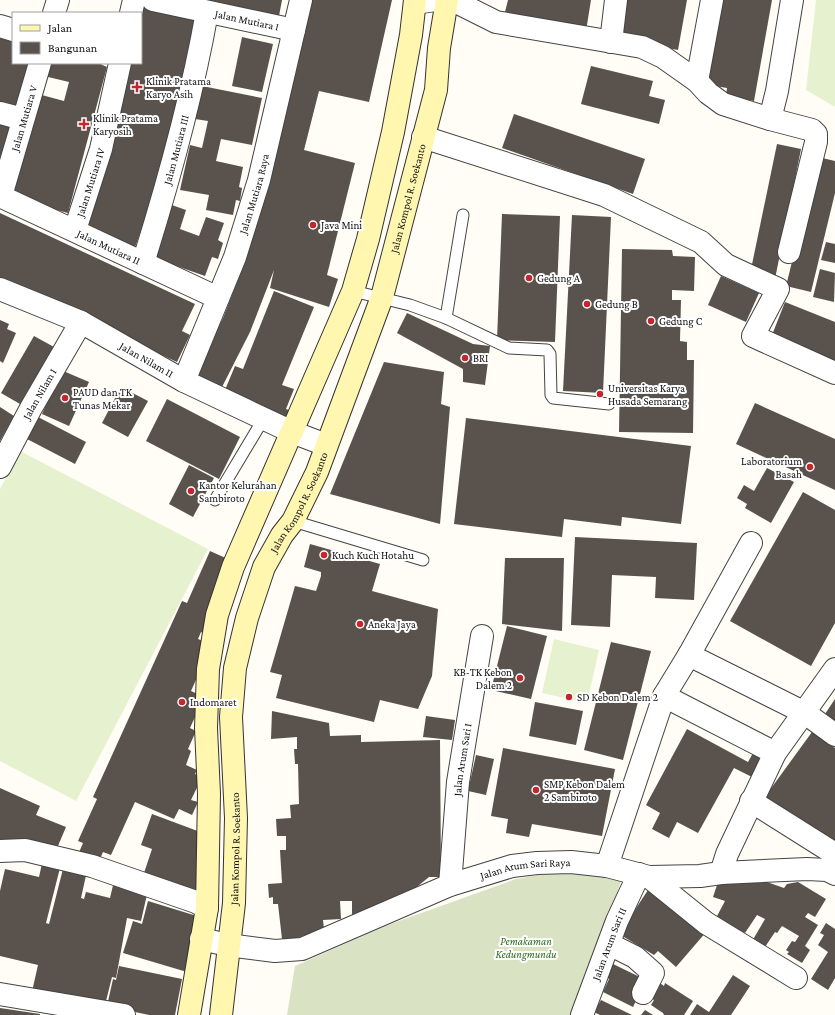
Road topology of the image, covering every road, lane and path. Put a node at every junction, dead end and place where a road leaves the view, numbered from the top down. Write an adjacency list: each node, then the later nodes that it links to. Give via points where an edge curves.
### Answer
1 (58, 0): 11 (street)
2 (134, 0): 12 (street)
3 (153, 0): 13 (street, Jalan Mutiara I)
4 (301, 0): 16 (street, Jalan Mutiara Raya)
5 (447, 0): 24 (main road, Jalan Kompol R. Soekanto, via 439,48 436,90)
6 (452, 0): 17 (street, via 496,22)
7 (616, 0): 17 (street)
8 (712, 0): 20 (street)
9 (792, 0): 23 (street)
10 (421, 1): 31 (main road, via 411,35 393,132 368,239)
11 (54, 12)
12 (131, 12)
13 (207, 12): 16 (street, Jalan Mutiara I); 29 (street, Jalan Mutiara III, via 197,69 168,182)
14 (0, 26): 15 (street)
15 (12, 30)
16 (294, 30): 33 (street, Jalan Mutiara Raya, via 259,180 235,257)
17 (611, 42): 20 (street, via 642,47 663,57)
18 (40, 64): 22 (street, Jalan Mutiara V)
19 (120, 64): 27 (street, Jalan Mutiara IV, via 101,149)
20 (696, 81): 23 (street, via 723,104)
21 (0, 113): 22 (street)
22 (23, 119): 25 (street, Jalan Mutiara V)
23 (770, 119): 28 (street, via 812,130 816,134)
24 (423, 137): 32 (main road, Jalan Kompol R. Soekanto); 36 (street, via 604,195 701,242 726,264 778,289 753,336)
25 (0, 196): 27 (street, Jalan Mutiara II)
26 (463, 215): 34 (lane)
27 (75, 230): 29 (street, Jalan Mutiara II)
28 (789, 252)
29 (143, 263): 33 (street, Jalan Mutiara II)
30 (0, 289): 35 (street, Jalan Nilam II)
31 (353, 291): 32 (lane); 40 (main road)
32 (382, 297): 34 (lane); 41 (main road, Jalan Kompol R. Soekanto)
33 (218, 298): 37 (street, Jalan Mutiara Raya)
34 (446, 318): 38 (lane, via 509,348 547,350 550,354 553,398)
35 (82, 322): 37 (street, Jalan Nilam II); 42 (street, Jalan Nilam I, via 31,408)
36 (835, 373)
37 (184, 381): 39 (street, Jalan Nilam II)
38 (608, 404)
39 (264, 418): 40 (street, Jalan Nilam II); 43 (lane)
40 (292, 432): 41 (street, Jalan Nilam II); 47 (main road)
41 (326, 445): 44 (main road, Jalan Kompol R. Soekanto, via 317,472)
42 (0, 467)
43 (215, 500)
44 (293, 521): 46 (lane); 48 (main road, Jalan Kompol R. Soekanto)
45 (751, 543): 50 (street)
46 (423, 560)
47 (233, 567): 48 (main road); 64 (main road, via 217,615 208,668)
48 (264, 567): 67 (main road, Jalan Kompol R. Soekanto, via 247,618 234,675 231,717 236,818 234,903)
49 (482, 636): 63 (street, Jalan Arum Sari I, via 458,782)
50 (689, 655): 52 (street); 53 (street)
51 (835, 669): 53 (street)
52 (664, 696): 55 (street); 59 (street)
53 (805, 714): 54 (street); 55 (street)
54 (835, 735)
55 (775, 753): 56 (street)
56 (751, 801): 58 (street); 60 (street)
57 (0, 850): 64 (street, via 25,850 92,866)
58 (835, 854)
59 (607, 866): 62 (street, Jalan Arum Sari Raya); 63 (street, Jalan Arum Sari Raya, via 571,862 512,866)
60 (721, 873): 61 (street, Jalan Arum Sari Raya, via 807,869 827,870); 62 (street, Jalan Arum Sari Raya, via 700,876)
61 (835, 874)
62 (644, 875): 66 (street, Jalan Arum Sari II, via 617,921); 68 (street, via 706,923)
63 (450, 885): 67 (street, Jalan Arum Sari Raya, via 302,949 275,951)
64 (207, 908): 65 (main road)
65 (201, 939): 67 (street, Jalan Arum Sari Raya); 72 (main road)
66 (609, 944): 69 (street, via 636,957 653,973); 74 (street, Jalan Arum Sari II)
67 (228, 945): 73 (main road, Jalan Kompol R. Soekanto)
68 (796, 978)
69 (644, 993)
70 (0, 994): 71 (street)
71 (124, 1015)
72 (189, 1015)
73 (221, 1015)
74 (582, 1015)

